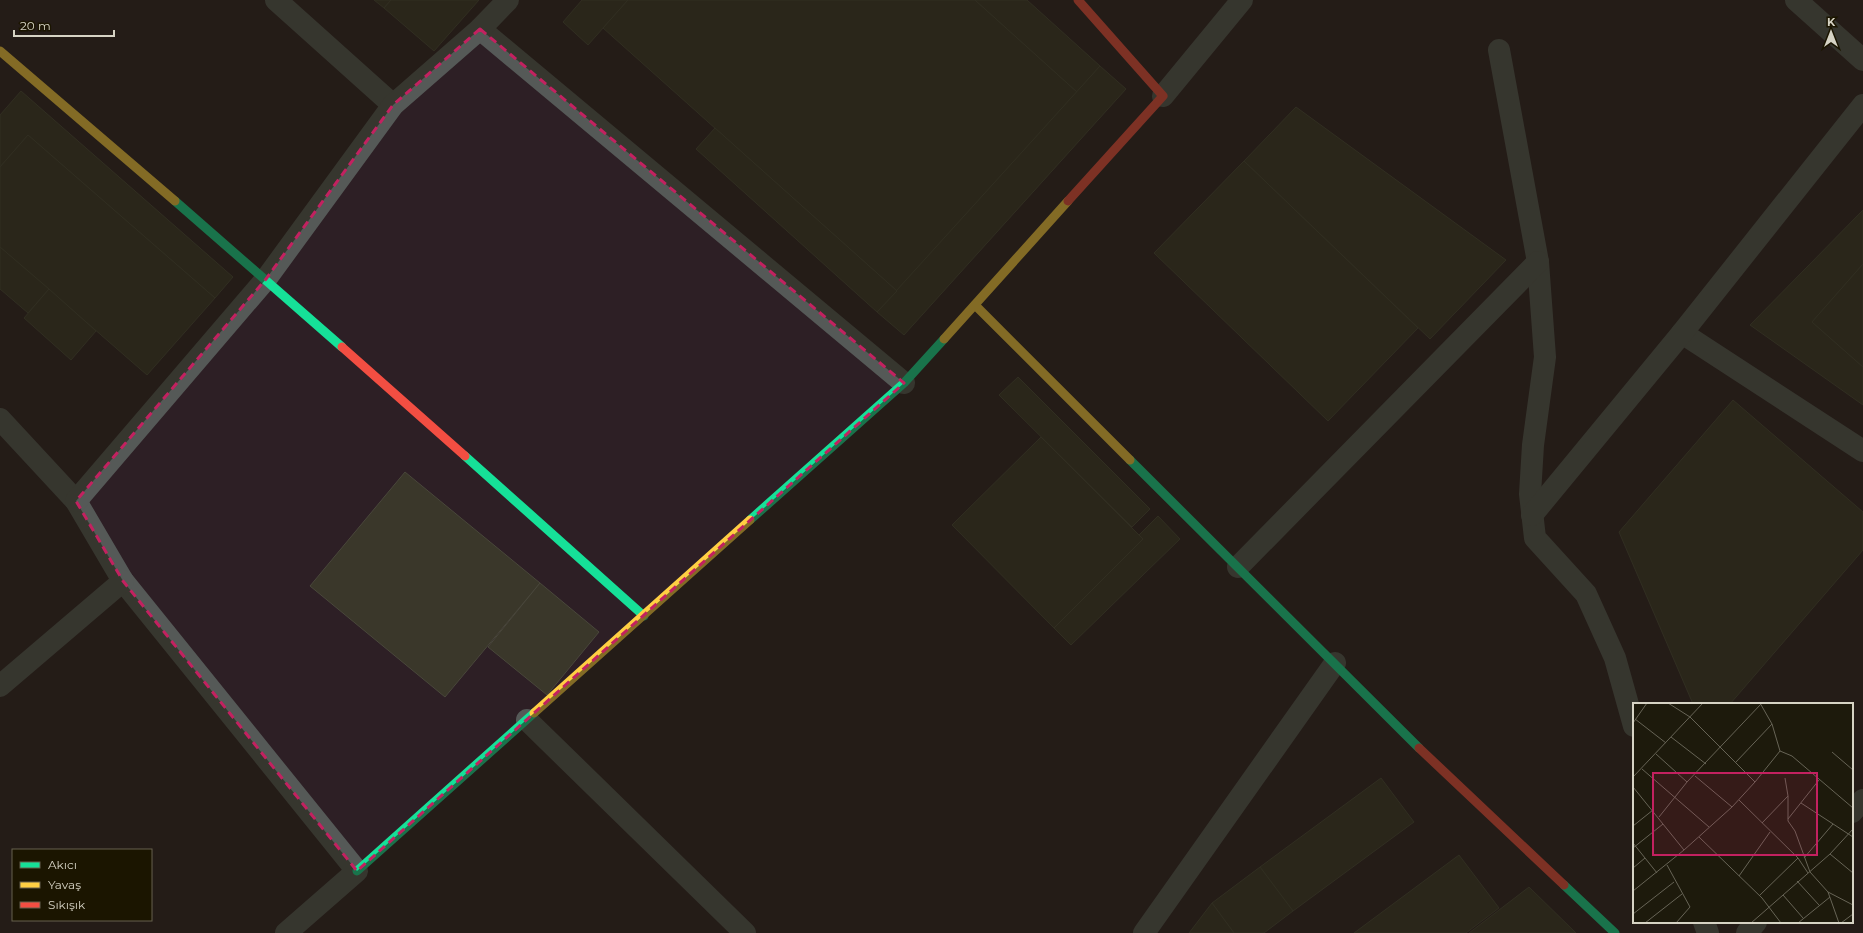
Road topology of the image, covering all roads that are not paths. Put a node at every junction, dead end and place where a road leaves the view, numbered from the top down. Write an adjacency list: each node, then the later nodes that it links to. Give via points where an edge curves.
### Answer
1 (276, 0): 11 (street)
2 (508, 0): 6 (street)
3 (1078, 0): 10 (street)
4 (1242, 0): 10 (street)
5 (1796, 0): 9 (street)
6 (480, 29): 11 (street); 17 (street)
7 (1499, 50): 13 (street)
8 (0, 51): 14 (street)
9 (1863, 60)
10 (1163, 96): 15 (street)
11 (394, 105): 14 (street)
12 (1863, 105): 16 (street)
13 (1538, 262): 21 (street, via 1545,358 1533,445 1530,494); 22 (street)
14 (266, 279): 20 (street); 24 (street)
15 (975, 305): 17 (street); 22 (street)
16 (1682, 332): 19 (street); 21 (street)
17 (904, 384): 24 (street)
18 (1, 420): 20 (street)
19 (1863, 451)
20 (76, 501): 23 (street)
21 (1532, 515): 28 (street, via 1535,538 1586,594 1615,658)
22 (1238, 567): 25 (street)
23 (123, 581): 26 (street); 31 (street)
24 (644, 616): 27 (street)
25 (1335, 663): 36 (street); 37 (street, via 1412,741)
26 (0, 686)
27 (527, 720): 31 (street); 35 (street)
28 (1633, 722)
29 (1863, 800): 30 (street)
30 (1853, 811)
31 (358, 871): 34 (street)
32 (1704, 923): 38 (street)
33 (1755, 923): 39 (street)
34 (286, 933)
35 (745, 933)
36 (1144, 933)
37 (1615, 933)
38 (1708, 933)
39 (1747, 933)

